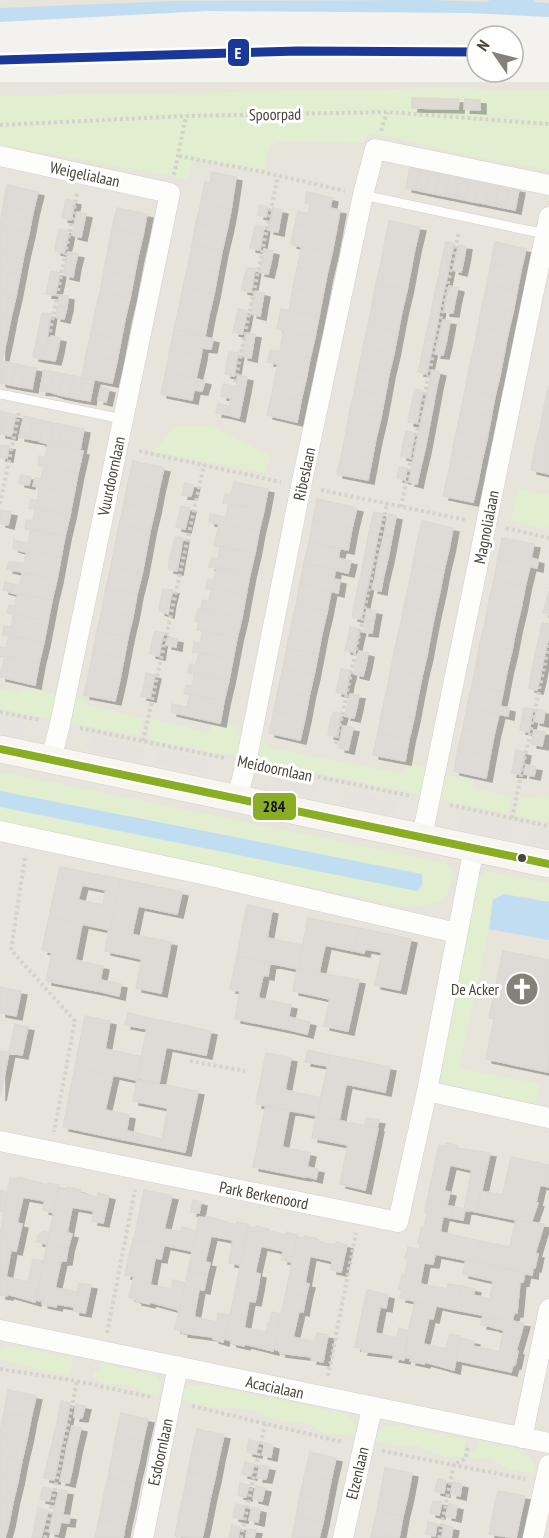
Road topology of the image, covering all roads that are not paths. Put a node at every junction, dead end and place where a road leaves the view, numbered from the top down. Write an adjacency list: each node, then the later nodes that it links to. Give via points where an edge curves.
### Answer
1 (0, 156): 3 (street, Weigelialaan)
2 (549, 185): 4 (street, Ribeslaan, via 375,148)
3 (170, 193): 7 (street, Vuurdoornlaan)
4 (363, 195): 5 (lane, via 462,216); 10 (street, Ribeslaan)
5 (547, 226): 12 (street, Magnolialaan)
6 (0, 394): 7 (lane)
7 (123, 419): 9 (street, Vuurdoornlaan)
8 (0, 749): 9 (street)
9 (51, 760): 10 (street)
10 (237, 800): 12 (street)
11 (0, 831): 15 (street)
12 (422, 837): 13 (street)
13 (474, 848): 14 (street); 15 (street, Park Berkenoord)
14 (549, 864)
15 (457, 933): 16 (street, Park Berkenoord)
16 (427, 1091): 17 (street); 18 (street, Park Berkenoord, via 398,1222)
17 (549, 1118)
18 (0, 1141)
19 (549, 1309): 23 (street)
20 (0, 1330): 21 (street, Acacialaan)
21 (178, 1366): 22 (street, Acacialaan); 26 (street, Esdoornlaan)
22 (372, 1408): 23 (street, Acacialaan); 27 (street, Elzenlaan)
23 (522, 1438): 24 (street, Acacialaan)
24 (549, 1443)
25 (547, 1474): 28 (street)
26 (142, 1538)
27 (343, 1538)
28 (533, 1538)

